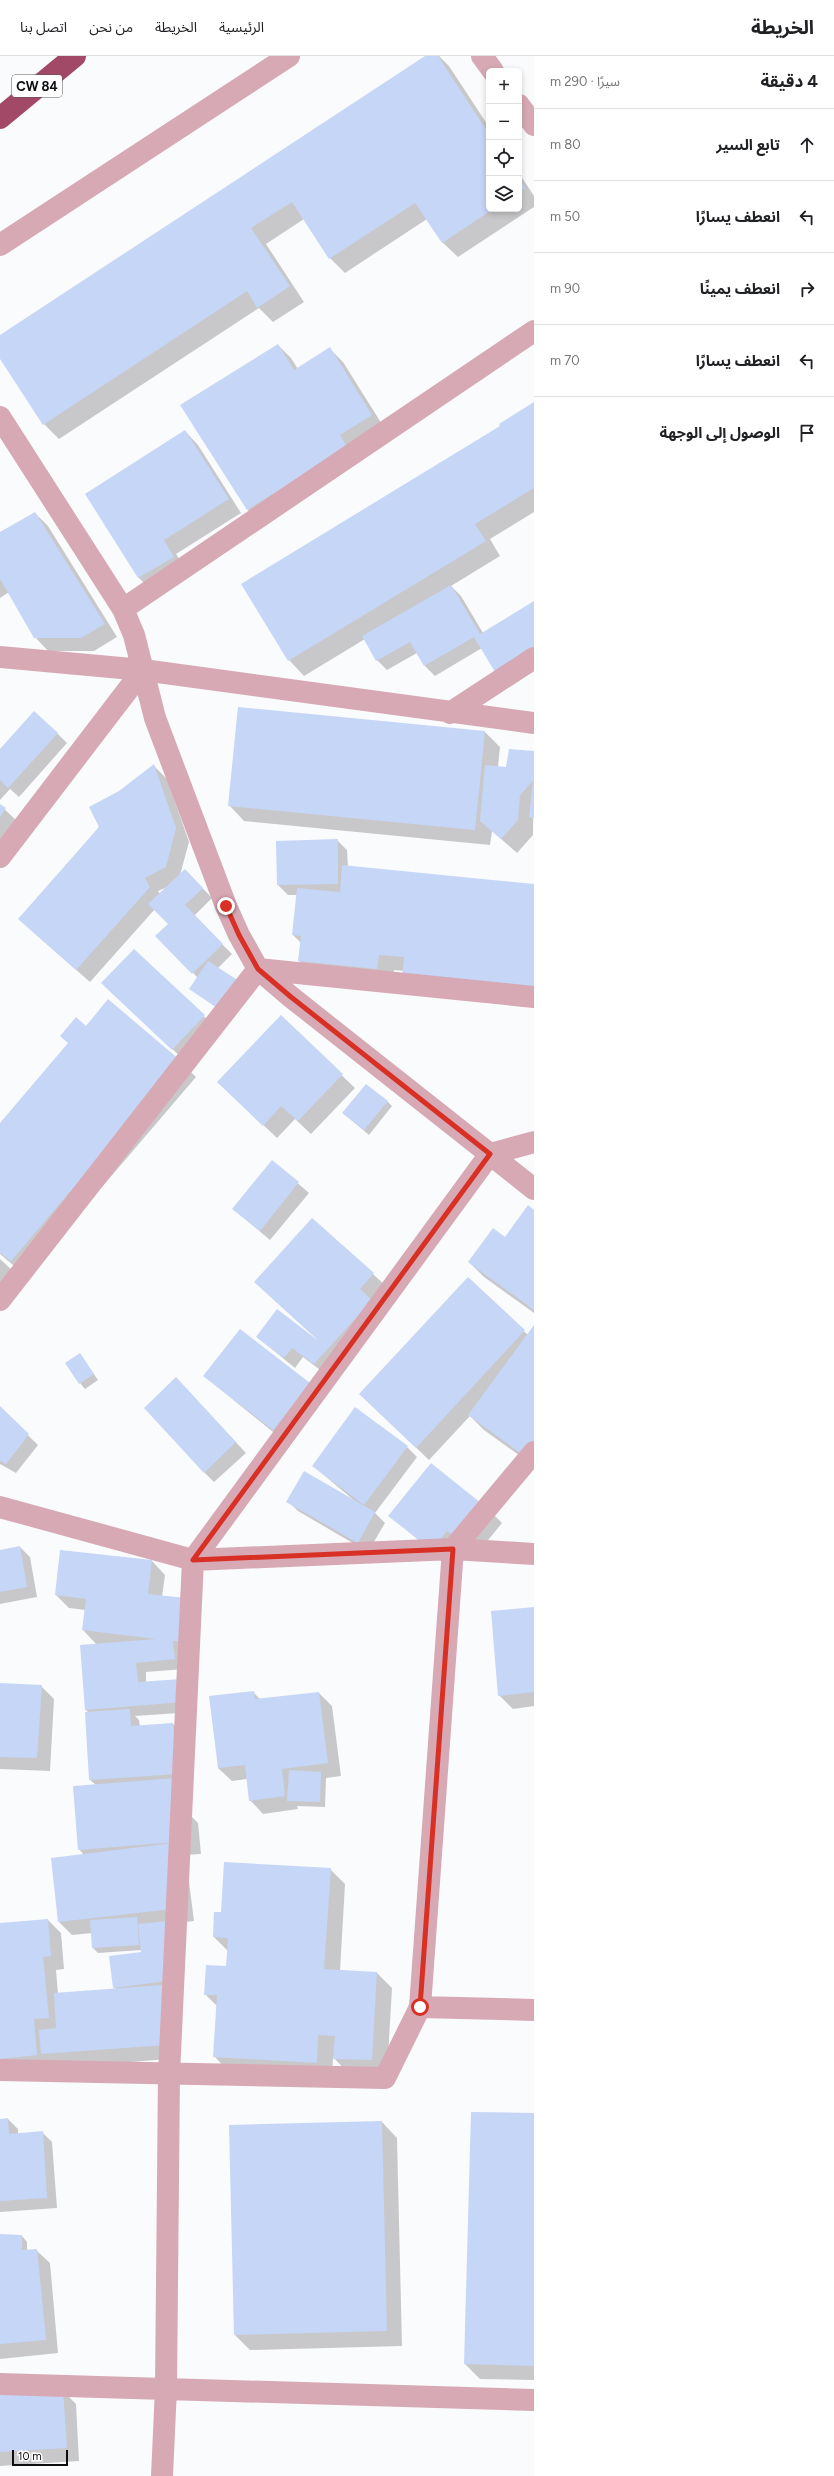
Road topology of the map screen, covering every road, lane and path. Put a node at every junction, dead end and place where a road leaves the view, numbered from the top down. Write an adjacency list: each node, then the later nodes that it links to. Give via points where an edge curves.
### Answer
1 (75, 56): 6 (highway, CW 84)
2 (289, 56): 8 (street)
3 (482, 56): 4 (street)
4 (491, 68)
5 (522, 109): 7 (street)
6 (0, 118)
7 (534, 125)
8 (0, 245)
9 (534, 331): 11 (street)
10 (0, 417): 11 (street)
11 (123, 609): 14 (street, via 134,636)
12 (0, 657): 14 (street)
13 (534, 658): 15 (street)
14 (143, 670): 15 (street); 17 (street); 18 (street, via 155,718 224,898 239,935)
15 (450, 713): 16 (street)
16 (534, 723)
17 (0, 857)
18 (258, 969): 19 (street); 21 (street); 23 (street)
19 (534, 997)
20 (534, 1142): 21 (street)
21 (490, 1154): 22 (street); 28 (street)
22 (534, 1189)
23 (0, 1300)
24 (534, 1452): 26 (street)
25 (0, 1507): 28 (street)
26 (453, 1549): 27 (street); 28 (street); 29 (street)
27 (534, 1554)
28 (193, 1560): 32 (street)
29 (420, 2007): 30 (street); 32 (street, via 385,2078)
30 (534, 2010)
31 (0, 2070): 32 (street)
32 (168, 2074): 34 (street)
33 (0, 2384): 34 (street)
34 (166, 2388): 35 (street); 36 (street)
35 (534, 2400)
36 (162, 2476)

